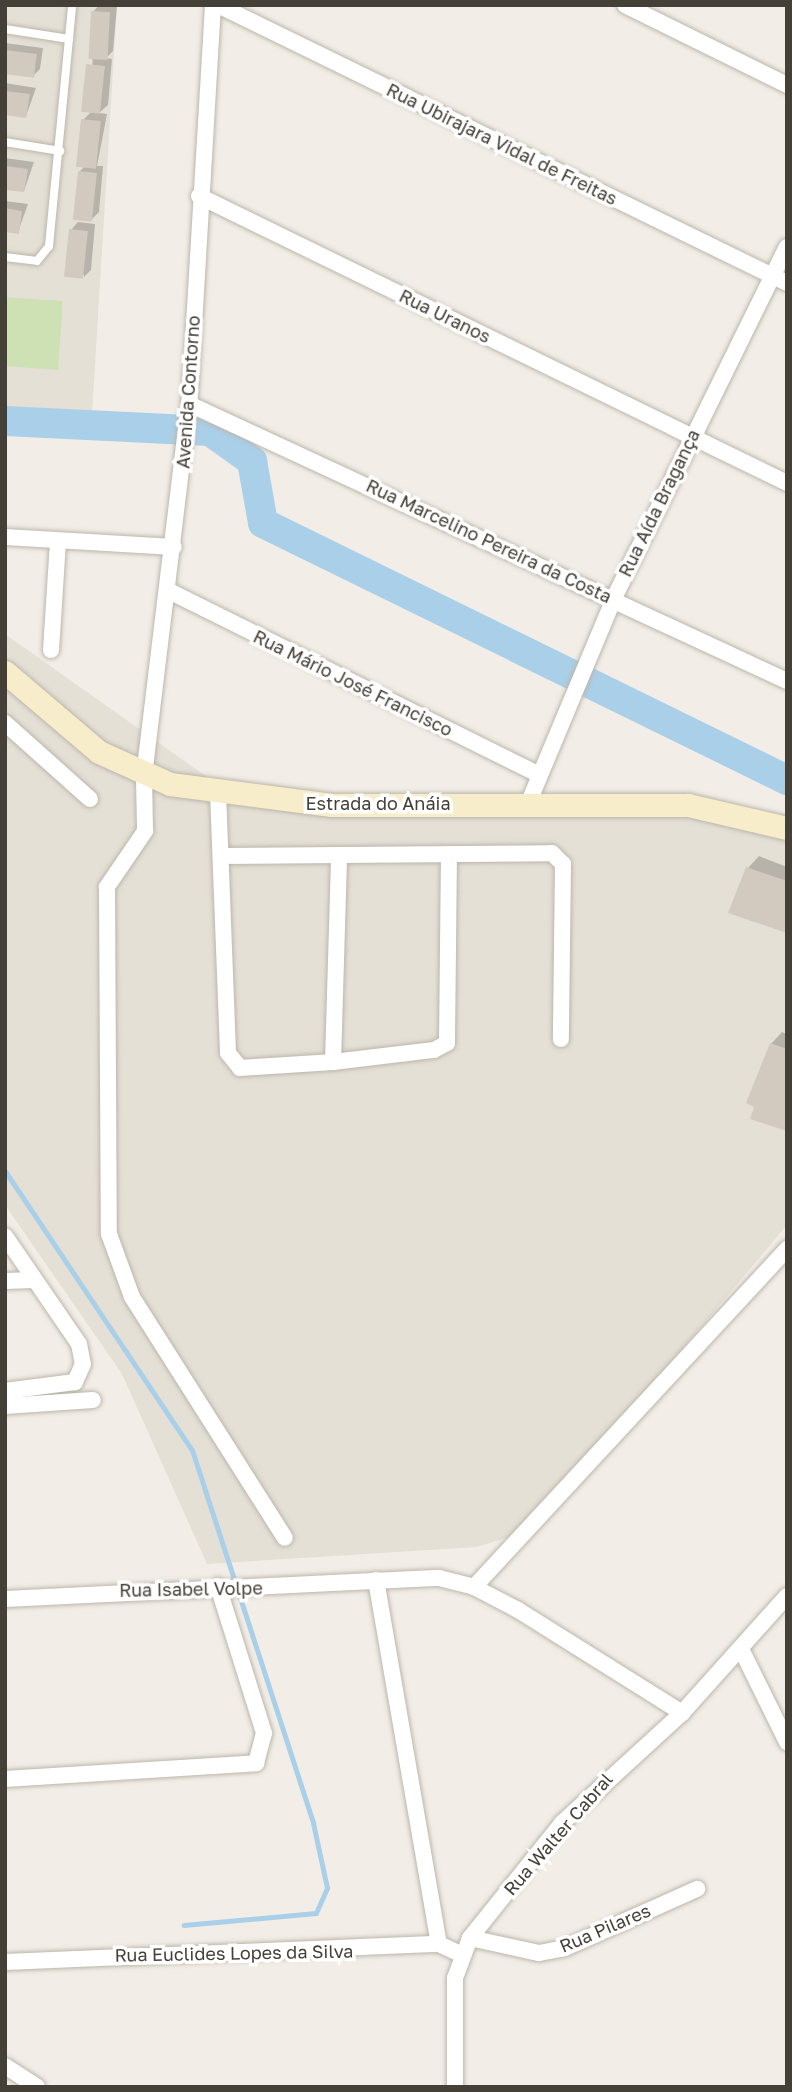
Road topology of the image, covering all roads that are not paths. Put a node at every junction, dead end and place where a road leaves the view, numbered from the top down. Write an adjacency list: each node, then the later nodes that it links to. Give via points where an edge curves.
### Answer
1 (72, 5): 5 (lane)
2 (215, 5): 9 (street, Avenida Contorno); 12 (street, Rua Ubirajara Vidal de Freitas)
3 (625, 5): 6 (street)
4 (5, 29): 5 (lane)
5 (69, 39): 8 (lane)
6 (787, 85)
7 (5, 142): 8 (lane)
8 (60, 151): 11 (lane, via 46,253 37,261)
9 (199, 196): 13 (street, Avenida Contorno); 14 (street, Rua Uranos)
10 (787, 247): 12 (street, Rua Aída Bragança)
11 (5, 257)
12 (780, 280): 14 (street, Rua Aída Bragança)
13 (189, 407): 18 (street, Avenida Contorno); 20 (street, Rua Marcelino Pereira da Costa)
14 (691, 436): 15 (street, Rua Uranos); 20 (street, Rua Aída Bragança)
15 (787, 483)
16 (5, 537): 17 (street)
17 (58, 541): 18 (street); 21 (street)
18 (174, 547): 19 (street, Avenida Contorno)
19 (169, 591): 25 (street, Rua Mário José Francisco); 26 (street, Avenida Contorno)
20 (614, 598): 23 (street, Rua Marcelino Pereira da Costa); 25 (street, Rua Aída Bragança)
21 (51, 650)
22 (6, 674): 26 (street, Estrada do Anáia, via 100,752)
23 (787, 681)
24 (5, 723): 28 (street)
25 (538, 774): 29 (street, Rua Aída Bragança)
26 (144, 777): 27 (street, Estrada do Anáia); 43 (street, Avenida Contorno, via 145,831 107,887 109,1234 132,1297)
27 (218, 792): 29 (street, Estrada do Anáia, via 332,805); 33 (street)
28 (90, 799)
29 (528, 804): 30 (street, Estrada do Anáia, via 688,805)
30 (787, 828)
31 (449, 854): 32 (street); 34 (street, via 559,858); 35 (street, via 447,1042 434,1050)
32 (339, 855): 33 (street); 35 (street)
33 (223, 856): 35 (street, via 231,1063)
34 (561, 1038)
35 (334, 1062)
36 (5, 1236): 38 (street)
37 (787, 1249): 46 (street)
38 (34, 1280): 39 (street); 40 (street, via 79,1344 81,1377)
39 (5, 1281)
40 (5, 1391)
41 (93, 1400): 42 (street)
42 (5, 1406)
43 (285, 1538)
44 (376, 1580): 45 (street, Rua Isabel Volpe); 46 (street, Rua Isabel Volpe, via 410,1576); 55 (street)
45 (218, 1586): 48 (street, Rua Isabel Volpe); 52 (street, via 264,1732 256,1763)
46 (474, 1587): 50 (street, Rua Isabel Volpe)
47 (787, 1596): 49 (street, Rua Walter Cabral)
48 (5, 1599)
49 (741, 1649): 50 (street, Rua Walter Cabral); 51 (street)
50 (682, 1713): 54 (street, Rua Walter Cabral, via 562,1823)
51 (787, 1742)
52 (5, 1779)
53 (697, 1889): 54 (street, Rua Pilares, via 565,1948 539,1953)
54 (470, 1938): 56 (street, Rua Walter Cabral)
55 (439, 1944): 56 (street, Rua Euclides Lopes da Silva); 57 (street, Rua Euclides Lopes da Silva)
56 (460, 1954): 60 (street, Rua Walter Cabral, via 453,2007)
57 (5, 1962)
58 (5, 2066): 59 (street)
59 (37, 2087)
60 (455, 2087)

